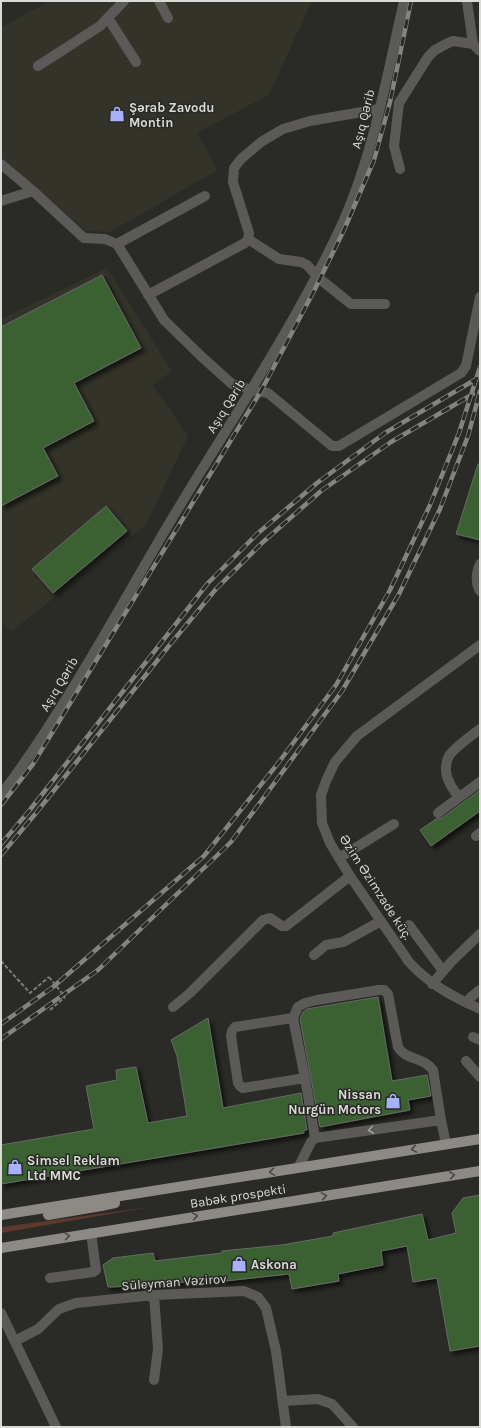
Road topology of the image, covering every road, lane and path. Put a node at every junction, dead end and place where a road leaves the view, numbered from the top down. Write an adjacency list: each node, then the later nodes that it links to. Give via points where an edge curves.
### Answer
1 (124, 1): 5 (street)
2 (159, 1): 6 (street)
3 (404, 1): 10 (street, Aşıq Qərib)
4 (467, 1): 7 (street)
5 (108, 18): 8 (street); 9 (street, via 100,26)
6 (168, 18)
7 (476, 48): 12 (street, via 448,42 428,57 400,103 394,146)
8 (136, 62)
9 (38, 66)
10 (379, 109): 16 (street, via 310,121 283,129 261,142 241,159 234,168 233,182 249,233); 18 (street, Aşıq Qərib, via 366,162 343,221)
11 (1, 164): 13 (street)
12 (400, 169)
13 (33, 191): 15 (street); 17 (street, via 84,238 105,239)
14 (205, 196): 17 (street)
15 (1, 201)
16 (248, 239): 18 (street, via 279,259 307,265); 19 (street, via 245,243)
17 (117, 244): 19 (street)
18 (316, 276): 21 (street, via 350,304); 22 (street, Aşıq Qərib)
19 (148, 294): 22 (street, via 164,320 202,357 232,384)
20 (480, 297): 22 (street, via 466,366 461,373 339,446 332,446 268,393)
21 (385, 304)
22 (252, 390): 28 (street, Aşıq Qərib, via 52,721)
23 (480, 564): 24 (street, via 476,572)
24 (480, 591)
25 (480, 646): 32 (street, Əzim Əzimzade küç., via 357,736 335,762 321,795 321,808 322,823 330,843)
26 (480, 728): 29 (street, via 449,756 447,778)
27 (480, 782): 29 (street)
28 (1, 795)
29 (459, 797): 30 (street)
30 (438, 813)
31 (394, 824): 32 (street)
32 (340, 858): 33 (street, Əzim Əzimzade küç.)
33 (350, 876): 34 (street, Əzim Əzimzade küç.); 43 (street, via 286,926 270,918 263,920)
34 (381, 921): 37 (street, via 343,942 324,946); 40 (street, Əzim Əzimzade küç., via 410,962)
35 (409, 925): 39 (street)
36 (480, 934): 39 (street)
37 (314, 955)
38 (1, 960): 45 (path, bridge, via 30,993 49,977 65,997)
39 (443, 971): 40 (street)
40 (432, 984): 42 (street, Əzim Əzimzade küç.)
41 (480, 990): 42 (street)
42 (467, 1003): 44 (street, Əzim Əzimzade küç.)
43 (173, 1007)
44 (480, 1009)
45 (50, 1010)
46 (294, 1018): 49 (street); 49 (street, via 235,1027 231,1036 238,1083 243,1088); 50 (street, via 298,1007 305,1003 384,990 388,994 400,1051 433,1070)
47 (466, 1061): 48 (street)
48 (480, 1077)
49 (305, 1078): 51 (street)
50 (441, 1120): 51 (street, one-way to 51); 53 (street)
51 (315, 1138): 54 (street)
52 (480, 1139): 53 (main road, Babək prospekti)
53 (446, 1144): 54 (main road, Babək prospekti, one-way to 54)
54 (298, 1168): 56 (main road, Babək prospekti, one-way to 56)
55 (480, 1171): 59 (main road, Babək prospekti, one-way to 55)
56 (185, 1186): 57 (main road, Babək prospekti); 58 (main road, via 101,1206)
57 (1, 1215)
58 (1, 1222)
59 (91, 1233): 60 (main road, Babək prospekti, one-way to 59); 63 (street, via 96,1270)
60 (48, 1240): 61 (main road); 62 (main road, Babək prospekti)
61 (1, 1241)
62 (1, 1248)
63 (50, 1278)
64 (154, 1296): 67 (street, Süleyman Vəzirov, via 76,1303 59,1309 38,1329); 68 (street, via 158,1349); 69 (street, Süleyman Vəzirov, via 244,1291 258,1297 266,1308 276,1351)
65 (1, 1313): 66 (street)
66 (4, 1327): 67 (street)
67 (15, 1341): 70 (street)
68 (154, 1380)
69 (282, 1401): 71 (street, Süleyman Vəzirov); 72 (street, via 318,1399 332,1404)
70 (56, 1427)
71 (286, 1427)
72 (353, 1427)

